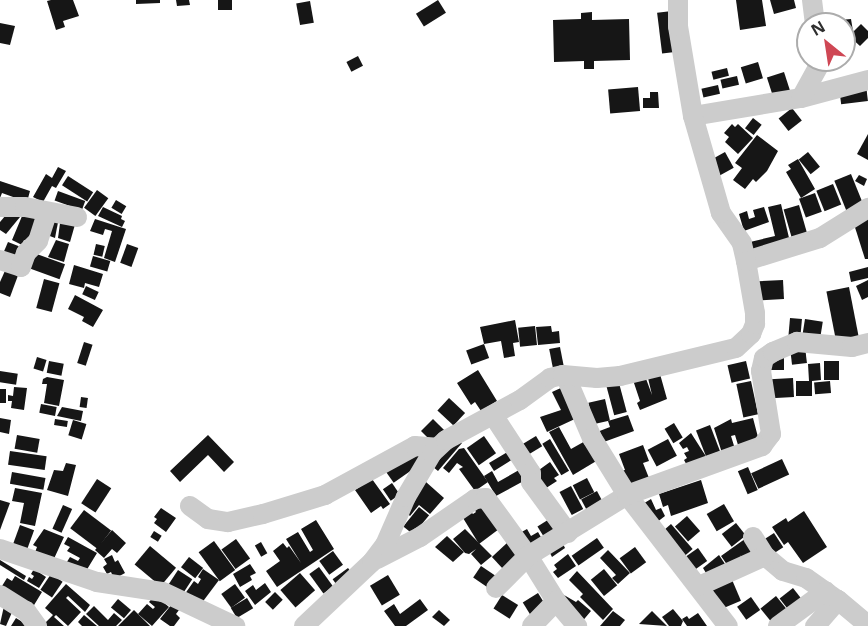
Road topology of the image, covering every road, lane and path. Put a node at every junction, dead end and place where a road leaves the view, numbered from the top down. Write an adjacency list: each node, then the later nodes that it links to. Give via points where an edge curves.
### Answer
1 (678, 0): 5 (street, via 678,26)
2 (815, 72): 4 (street)
3 (868, 80): 4 (street)
4 (801, 98): 5 (street)
5 (693, 116): 11 (street, via 721,213 742,243)
6 (0, 207): 8 (street, via 25,207)
7 (868, 208): 11 (street, via 820,238)
8 (47, 213): 9 (street); 10 (street, via 38,241 26,253 21,267)
9 (77, 217)
10 (0, 260)
11 (746, 261): 13 (street, via 755,324 751,334 736,348 620,376)
12 (868, 343): 16 (street, via 852,347 797,342 773,352 764,358 761,371 771,434 768,441 751,451)
13 (566, 377): 14 (street, via 550,378); 16 (street, via 592,438)
14 (493, 415): 15 (street); 18 (street, via 531,473 531,482)
15 (436, 448): 17 (street, via 415,446 325,495 263,514 228,522 208,519); 23 (street, via 406,497 389,538)
16 (627, 495): 18 (street); 24 (street)
17 (190, 506)
18 (568, 532): 21 (street)
19 (753, 537): 22 (street)
20 (0, 549): 30 (street, via 97,582 163,592)
21 (528, 556): 23 (street, via 486,498 480,498); 25 (street); 28 (street)
22 (765, 556): 24 (street); 27 (street, via 783,571 806,578)
23 (372, 562): 31 (street)
24 (699, 586): 34 (street)
25 (496, 588)
26 (0, 595): 29 (street, via 26,611)
27 (832, 596): 35 (street); 36 (street); 37 (street)
28 (556, 601): 32 (street); 33 (street)
29 (37, 626)
30 (235, 626)
31 (304, 626)
32 (532, 626)
33 (577, 626)
34 (728, 626)
35 (778, 626)
36 (815, 626)
37 (868, 626)

